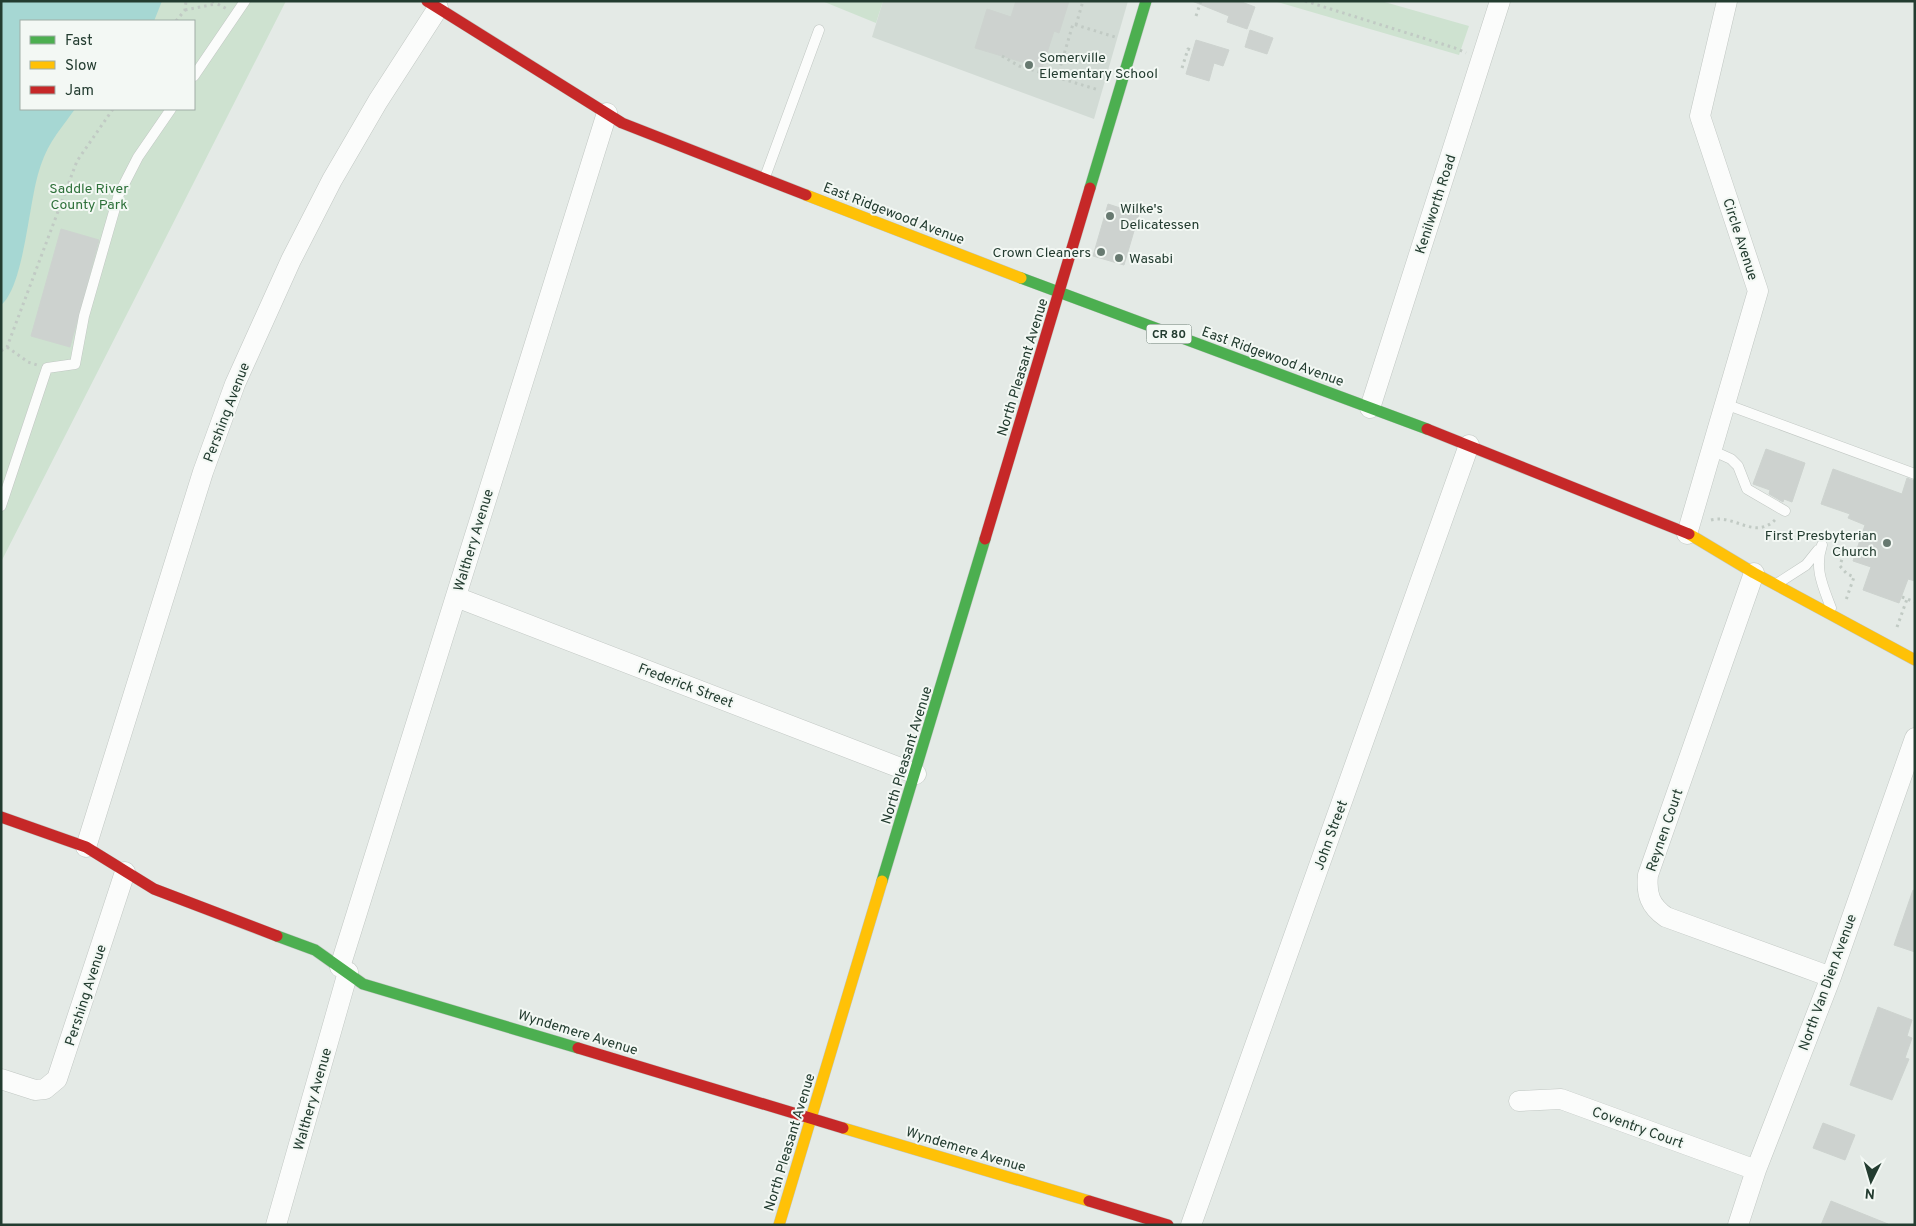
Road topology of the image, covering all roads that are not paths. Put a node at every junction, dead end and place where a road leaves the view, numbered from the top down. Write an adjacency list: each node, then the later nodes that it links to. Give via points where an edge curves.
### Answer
1 (245, 1): 7 (lane)
2 (1146, 1): 11 (street, North Pleasant Avenue)
3 (1500, 1): 13 (street, Kenilworth Road)
4 (1727, 1): 12 (street, Circle Avenue, via 1700,116 1758,291)
5 (441, 6): 9 (street, East Ridgewood Avenue / CR 80); 28 (street, Pershing Avenue, via 378,101 332,180 291,260 235,384 203,472)
6 (819, 30): 10 (lane)
7 (195, 75)
8 (170, 110): 17 (lane, via 138,157 119,194 84,316 75,364 47,368)
9 (607, 113): 10 (street, East Ridgewood Avenue / CR 80, via 622,123); 22 (street, Walthery Avenue)
10 (765, 178): 11 (street, East Ridgewood Avenue / CR 80)
11 (1059, 293): 13 (street, East Ridgewood Avenue / CR 80); 26 (street, North Pleasant Avenue)
12 (1725, 404): 15 (street, Circle Avenue); 16 (lane)
13 (1370, 408): 14 (street, East Ridgewood Avenue / CR 80)
14 (1469, 445): 19 (street, East Ridgewood Avenue / CR 80); 39 (street, John Street)
15 (1711, 450): 18 (lane, via 1738,466 1747,489); 19 (street, Circle Avenue)
16 (1915, 474)
17 (1, 506)
18 (1785, 511)
19 (1687, 534): 20 (street, East Ridgewood Avenue / CR 80)
20 (1754, 573): 21 (street, East Ridgewood Avenue / CR 80); 31 (street, Reynen Court, via 1646,888 1650,901 1666,917)
21 (1776, 585): 23 (street, East Ridgewood Avenue / CR 80); 23 (lane, via 1806,565 1822,545 1818,570)
22 (456, 597): 26 (street, Frederick Street); 30 (street, Walthery Avenue)
23 (1834, 616): 24 (street, East Ridgewood Avenue / CR 80)
24 (1915, 660)
25 (1915, 738): 31 (street, North Van Dien Avenue)
26 (916, 774): 34 (street, North Pleasant Avenue)
27 (1, 817): 28 (street, Wyndemere Avenue)
28 (86, 847): 29 (street, Wyndemere Avenue)
29 (125, 872): 30 (street, Wyndemere Avenue, via 154,889 315,950); 32 (street, Pershing Avenue, via 57,1078 45,1089 20,1087)
30 (344, 970): 34 (street, Wyndemere Avenue, via 363,984); 36 (street, Walthery Avenue)
31 (1830, 977): 35 (street, North Van Dien Avenue)
32 (1, 1079)
33 (1519, 1101): 35 (street, Coventry Court, via 1561,1099)
34 (812, 1118): 37 (street, North Pleasant Avenue); 38 (street, Wyndemere Avenue)
35 (1756, 1170): 40 (street, North Van Dien Avenue)
36 (276, 1225)
37 (779, 1225)
38 (1168, 1225)
39 (1190, 1225)
40 (1738, 1225)

